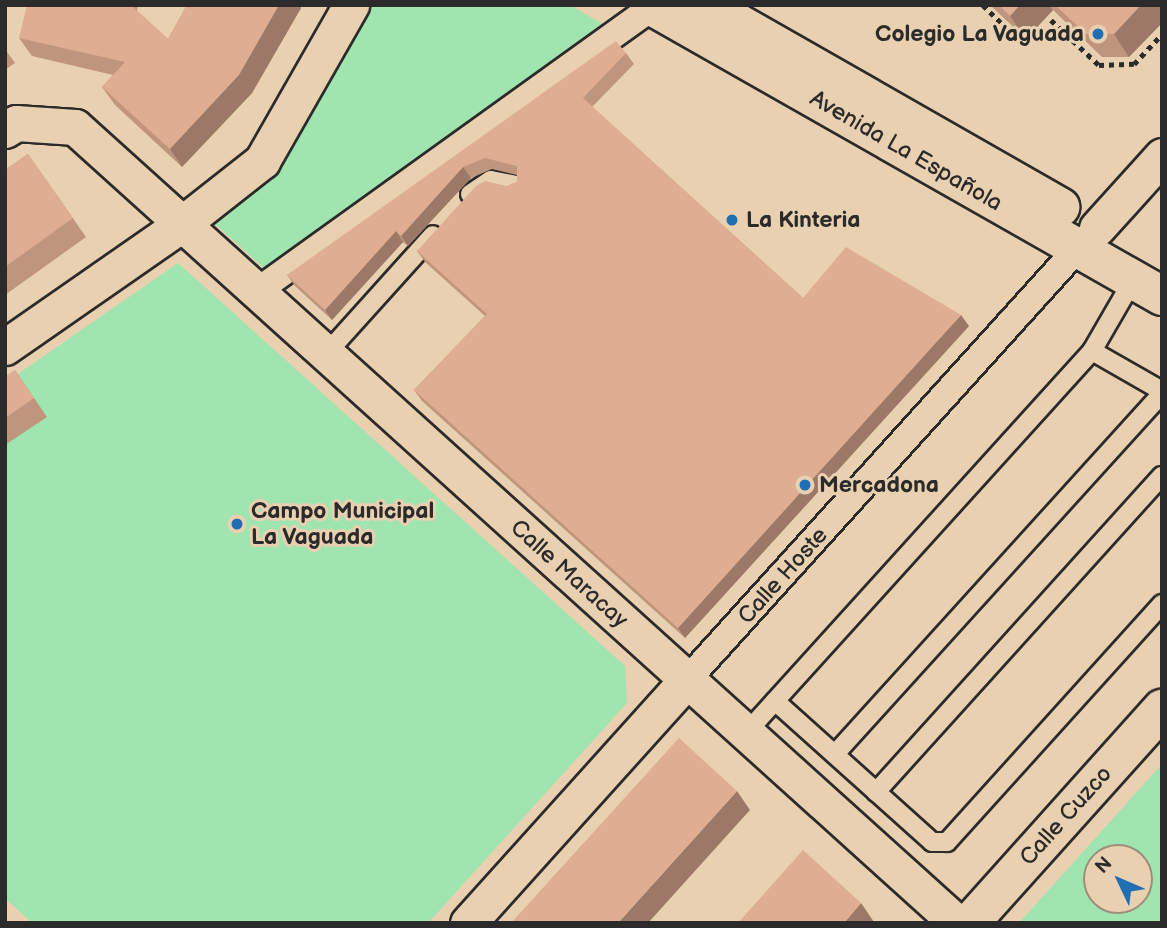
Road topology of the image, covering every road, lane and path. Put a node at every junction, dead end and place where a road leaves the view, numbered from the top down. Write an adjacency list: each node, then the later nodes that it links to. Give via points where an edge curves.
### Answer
1 (351, 5): 11 (street, via 262,161)
2 (706, 5): 12 (street, Avenida La Española)
3 (983, 5): 7 (path)
4 (652, 6): 12 (street, Avenida La Española); 14 (street)
5 (1051, 20): 6 (path, via 1099,65 1134,64)
6 (1162, 34)
7 (1018, 39)
8 (5, 130): 11 (street, Calle Maracay, via 16,123 75,127)
9 (1162, 156): 12 (street)
10 (516, 185): 17 (lane, via 491,180 476,188)
11 (182, 224): 14 (street, Calle Maracay); 15 (street)
12 (1087, 238): 13 (street, Avenida La Española); 21 (street, Calle Hoste)
13 (1152, 280): 16 (lane)
14 (256, 292): 17 (street, Calle Maracay)
15 (5, 347)
16 (1092, 351): 18 (lane); 22 (lane)
17 (325, 355): 21 (street, Calle Maracay)
18 (1162, 392): 25 (lane)
19 (1162, 476): 26 (lane)
20 (1162, 604): 26 (lane, via 947,842 932,842)
21 (687, 680): 24 (street, Calle Maracay); 27 (street, Calle Hoste)
22 (775, 701): 24 (lane); 25 (lane)
23 (1162, 709): 29 (street, Calle Cuzco)
24 (746, 733): 28 (street, Calle Maracay)
25 (835, 754): 26 (lane)
26 (876, 792)
27 (468, 923)
28 (957, 923)
29 (970, 923)

